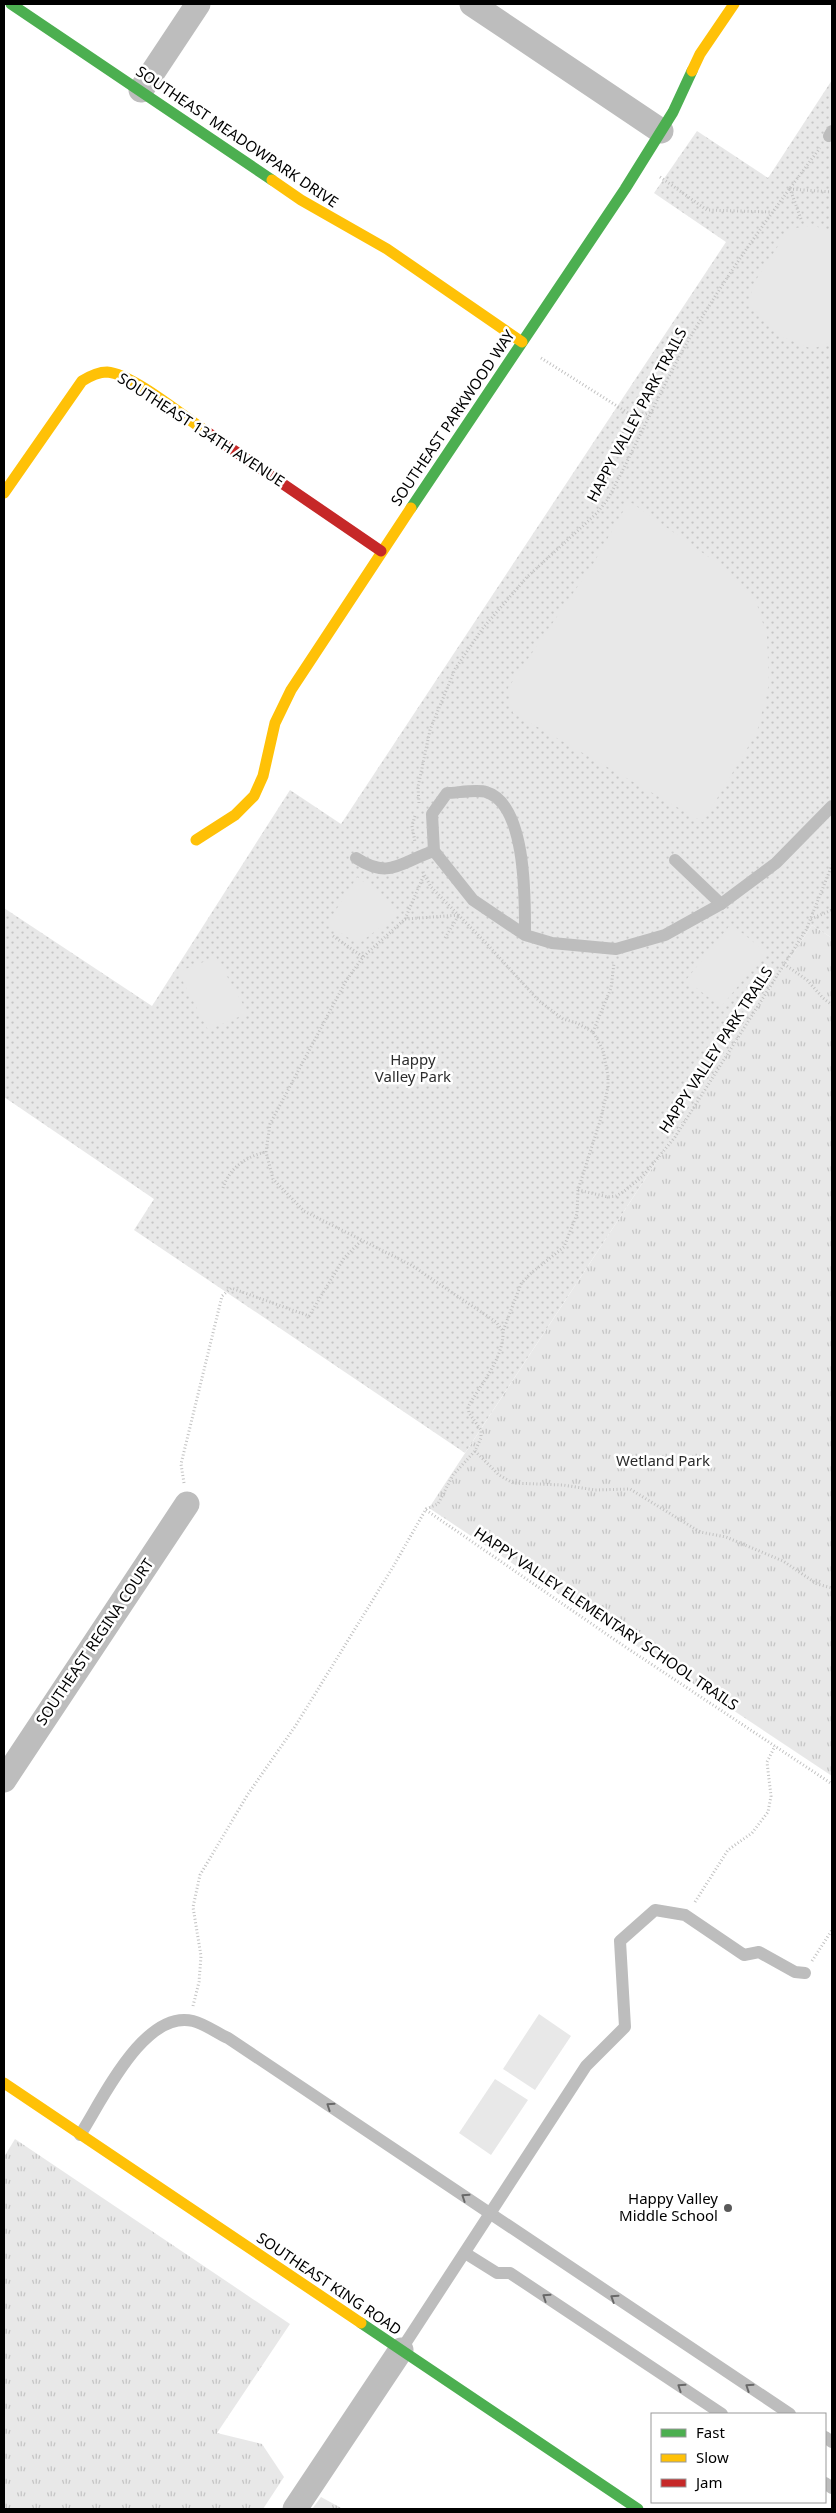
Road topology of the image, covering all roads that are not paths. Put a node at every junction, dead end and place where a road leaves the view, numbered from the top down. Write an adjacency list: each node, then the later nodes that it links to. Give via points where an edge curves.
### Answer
1 (11, 4): 5 (street, SOUTHEAST MEADOWPARK DRIVE)
2 (198, 4): 5 (street)
3 (472, 4): 6 (street)
4 (734, 4): 6 (street, SOUTHEAST PARKWOOD WAY, via 700,54)
5 (141, 90): 7 (street, SOUTHEAST MEADOWPARK DRIVE, via 301,200 387,249)
6 (661, 131): 7 (street, SOUTHEAST PARKWOOD WAY)
7 (522, 344): 9 (street, SOUTHEAST PARKWOOD WAY)
8 (4, 493): 9 (street, SOUTHEAST 134TH AVENUE, via 82,381 95,372 109,371 126,377)
9 (381, 551): 11 (street, SOUTHEAST PARKWOOD WAY, via 279,709 263,777 254,795 238,814)
10 (832, 806): 15 (lane, via 776,863)
11 (196, 840)
12 (434, 851): 13 (lane, via 391,870 375,868); 16 (lane, via 472,900); 16 (lane, via 432,814 447,793 486,792 503,803 512,822 524,871)
13 (356, 858)
14 (675, 860): 15 (lane)
15 (722, 904): 16 (lane, via 666,935 616,949 552,942)
16 (525, 935)
17 (187, 1504): 18 (street, SOUTHEAST REGINA COURT)
18 (4, 1780)
19 (805, 1972): 22 (lane, via 795,1972 759,1952 744,1955 685,1915 655,1910 620,1942 625,2027 586,2066)
20 (4, 2083): 21 (street, SOUTHEAST KING ROAD)
21 (80, 2135): 22 (lane, one-way to 21, via 228,2038 192,2021 167,2023 148,2034 134,2049); 24 (street, SOUTHEAST KING ROAD)
22 (491, 2214): 23 (lane); 26 (lane, one-way to 22)
23 (465, 2253): 24 (lane); 25 (lane, one-way to 23, via 510,2272 497,2274)
24 (401, 2350): 27 (street); 28 (street, SOUTHEAST KING ROAD)
25 (721, 2413)
26 (789, 2413)
27 (295, 2509)
28 (638, 2509)

